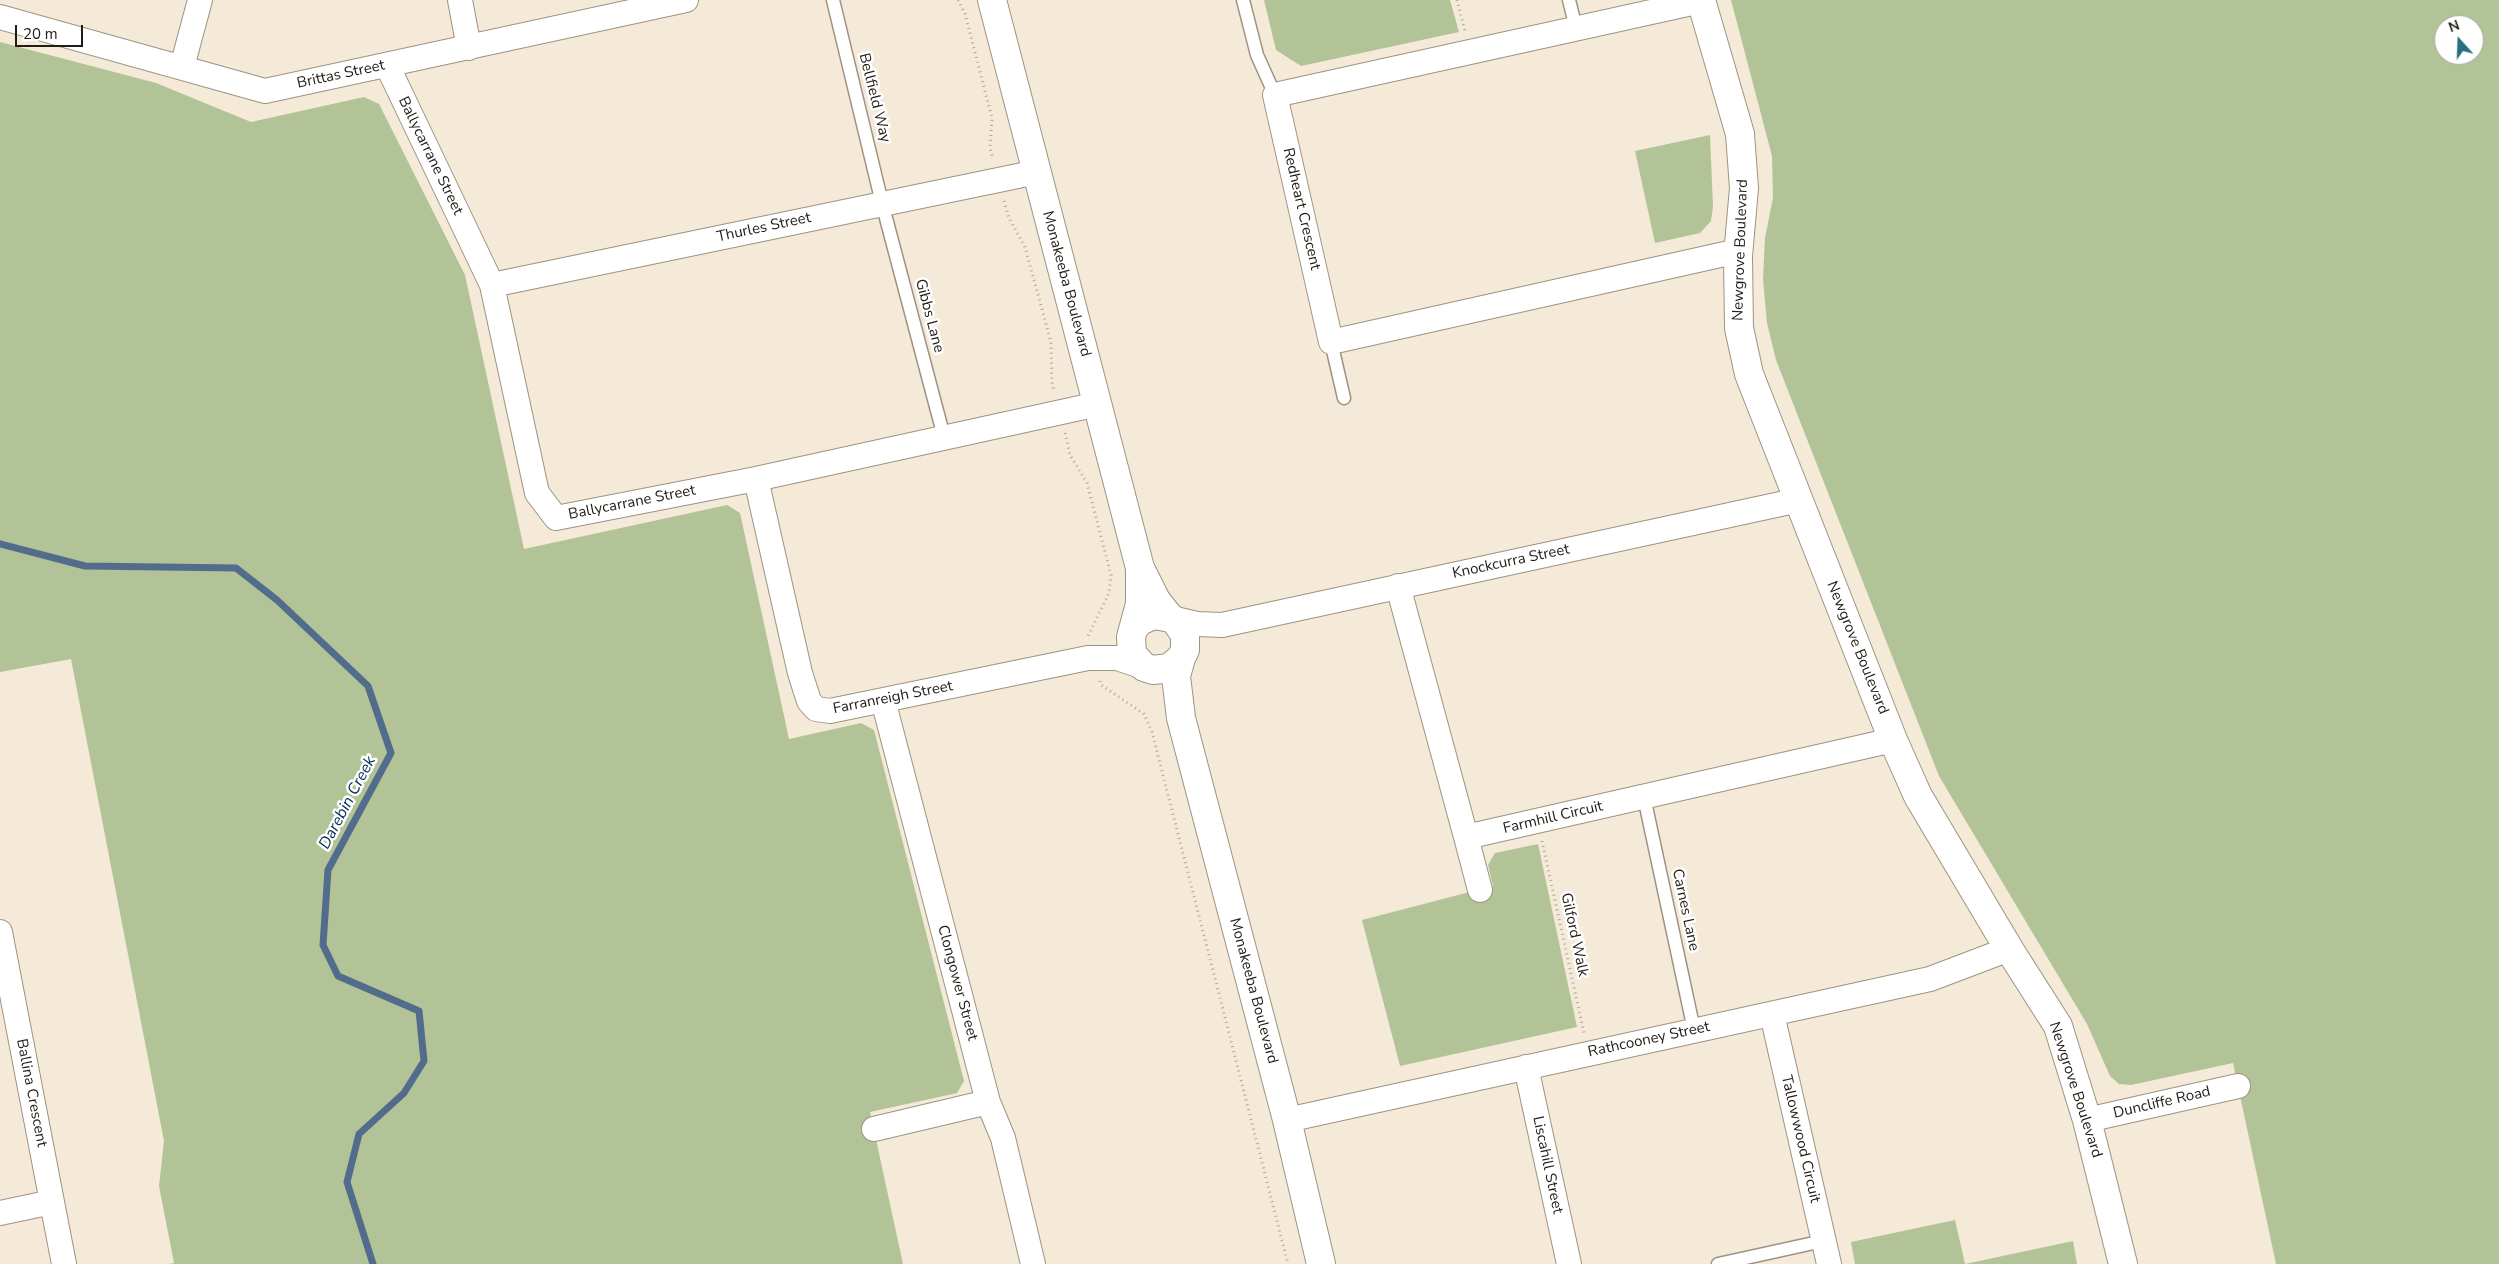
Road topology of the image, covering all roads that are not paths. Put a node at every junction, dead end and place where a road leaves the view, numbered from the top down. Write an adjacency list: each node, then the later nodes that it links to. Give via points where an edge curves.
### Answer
1 (200, 0): 13 (street)
2 (460, 0): 11 (street)
3 (686, 0): 11 (street, Brittas Street)
4 (833, 0): 16 (lane, Bellfield Way)
5 (992, 0): 15 (street, Monakeeba Boulevard)
6 (1243, 0): 14 (lane, via 1257,55)
7 (1569, 0): 10 (lane)
8 (1701, 0): 10 (street); 17 (street, Newgrove Boulevard, via 1740,134 1744,188)
9 (0, 17): 13 (street, Brittas Street)
10 (1576, 28): 14 (street)
11 (469, 48): 12 (street, Brittas Street)
12 (387, 65): 13 (street, Brittas Street, via 265,91); 18 (street, Ballycarrane Street)
13 (182, 68)
14 (1275, 95): 19 (street, Redheart Crescent)
15 (1037, 172): 16 (street, Thurles Street); 21 (street, Monakeeba Boulevard)
16 (882, 204): 18 (street, Thurles Street); 22 (lane, Gibbs Lane)
17 (1738, 251): 19 (street); 24 (street, Newgrove Boulevard, via 1738,328 1749,374)
18 (492, 285): 23 (street, Ballycarrane Street, via 537,493 556,518)
19 (1331, 342): 20 (lane)
20 (1344, 398)
21 (1098, 404): 22 (street, Ballycarrane Street); 25 (street, Monakeeba Boulevard)
22 (944, 437): 23 (street, Ballycarrane Street)
23 (756, 478): 33 (street, Farranreigh Street, via 809,701 816,709 830,711)
24 (1799, 500): 26 (street, Knockcurra Street); 35 (street, Newgrove Boulevard)
25 (1140, 568): 27 (street, Monakeeba Boulevard, via 1156,600); 29 (street, Monakeeba Boulevard, via 1140,604)
26 (1398, 586): 28 (street, Knockcurra Street); 37 (street)
27 (1170, 618): 28 (street, Knockcurra Street); 29 (street, via 1154,615); 31 (street, via 1185,635)
28 (1222, 625): 31 (street, Knockcurra Street, via 1200,639)
29 (1134, 628): 30 (street, Farranreigh Street); 32 (street, via 1132,654)
30 (1088, 658): 32 (street, Farranreigh Street, via 1117,658); 33 (street, Farranreigh Street)
31 (1181, 658): 32 (street, via 1169,668); 34 (street, Monakeeba Boulevard, via 1176,676)
32 (1145, 667): 34 (street, Monakeeba Boulevard, via 1159,680)
33 (883, 700): 45 (street, Clongower Street)
34 (1181, 718): 46 (street, Monakeeba Boulevard)
35 (1893, 740): 36 (street, Farmhill Circuit); 40 (street, Newgrove Boulevard, via 1918,796)
36 (1644, 797): 37 (street, Farmhill Circuit); 42 (lane, Carnes Lane)
37 (1466, 837): 38 (street)
38 (1480, 890)
39 (0, 932): 49 (street, Ballina Crescent)
40 (2008, 949): 41 (street, Rathcooney Street, via 1930,979); 47 (street, Newgrove Boulevard, via 2058,1026)
41 (1772, 1014): 42 (street, Rathcooney Street); 51 (street, Tallowwood Circuit)
42 (1694, 1030): 43 (street, Rathcooney Street)
43 (1526, 1067): 46 (street, Rathcooney Street); 55 (street, Liscahill Street)
44 (2238, 1086): 47 (street, Duncliffe Road)
45 (988, 1102): 48 (street); 53 (street, Clongower Street, via 1003,1138)
46 (1287, 1120): 54 (street, Monakeeba Boulevard)
47 (2087, 1120): 58 (street, Newgrove Boulevard)
48 (874, 1129)
49 (52, 1202): 50 (street); 52 (street, Ballina Crescent)
50 (0, 1214)
51 (1823, 1241): 56 (lane); 57 (street, Tallowwood Circuit)
52 (64, 1264)
53 (1033, 1264)
54 (1321, 1264)
55 (1569, 1264)
56 (1718, 1264)
57 (1829, 1264)
58 (2123, 1264)

